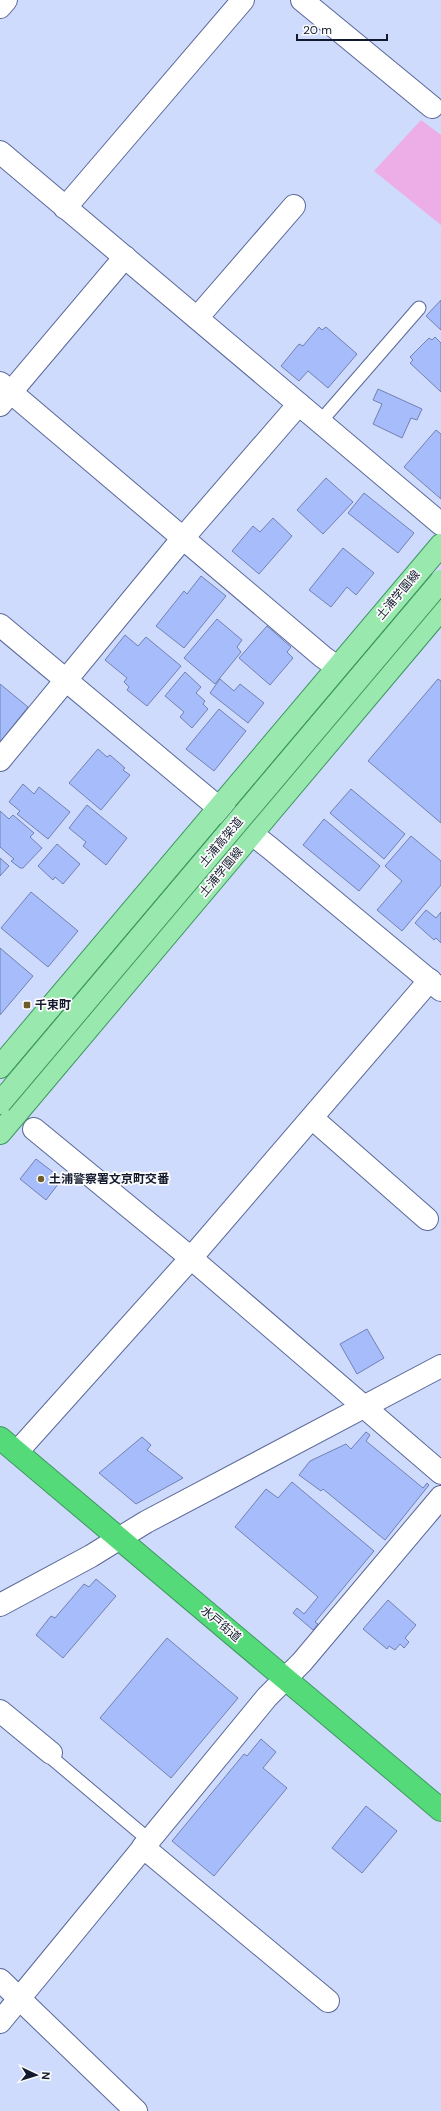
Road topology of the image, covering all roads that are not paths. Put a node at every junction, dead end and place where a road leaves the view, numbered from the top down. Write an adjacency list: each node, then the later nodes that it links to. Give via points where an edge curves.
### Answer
1 (6, 0): 4 (street)
2 (243, 0): 8 (street)
3 (302, 0): 5 (street)
4 (0, 7)
5 (432, 107)
6 (0, 152): 8 (street)
7 (294, 206): 11 (street)
8 (65, 208): 9 (street)
9 (125, 257): 11 (street); 12 (street)
10 (418, 308): 14 (lane)
11 (197, 318): 13 (street)
12 (4, 394): 16 (street)
13 (299, 404): 14 (street); 16 (street)
14 (320, 422): 15 (street)
15 (441, 524)
16 (183, 538): 21 (street); 22 (street)
17 (441, 546): 21 (main road, 土浦学園線)
18 (441, 581): 28 (main road, 土浦高架道, bridge)
19 (441, 609): 25 (main road, 土浦学園線)
20 (0, 625): 22 (street)
21 (337, 667): 24 (main road, 土浦学園線)
22 (66, 681): 23 (street); 24 (street)
23 (0, 760)
24 (218, 808): 25 (street); 27 (main road, 土浦学園線)
25 (252, 835): 26 (street); 31 (main road, 土浦学園線)
26 (436, 985): 29 (street)
27 (0, 1067)
28 (0, 1103)
29 (312, 1118): 32 (street); 33 (street)
30 (34, 1129): 33 (street)
31 (0, 1133)
32 (427, 1219)
33 (191, 1258): 35 (street); 37 (street)
34 (441, 1366): 35 (street)
35 (365, 1407): 38 (street); 40 (street)
36 (0, 1438): 37 (highway, 水戸街道)
37 (16, 1452): 40 (highway, 水戸街道)
38 (441, 1473)
39 (441, 1497): 42 (street)
40 (120, 1538): 41 (street); 42 (highway, 水戸街道)
41 (0, 1605)
42 (286, 1679): 45 (highway, 水戸街道); 46 (street, via 267,1697)
43 (0, 1710): 44 (street)
44 (51, 1753): 46 (lane, via 53,1759)
45 (441, 1810)
46 (146, 1844): 48 (street); 49 (street)
47 (0, 1980): 48 (street)
48 (20, 1998): 50 (street); 51 (street)
49 (328, 2001)
50 (0, 2022)
51 (136, 2111)

